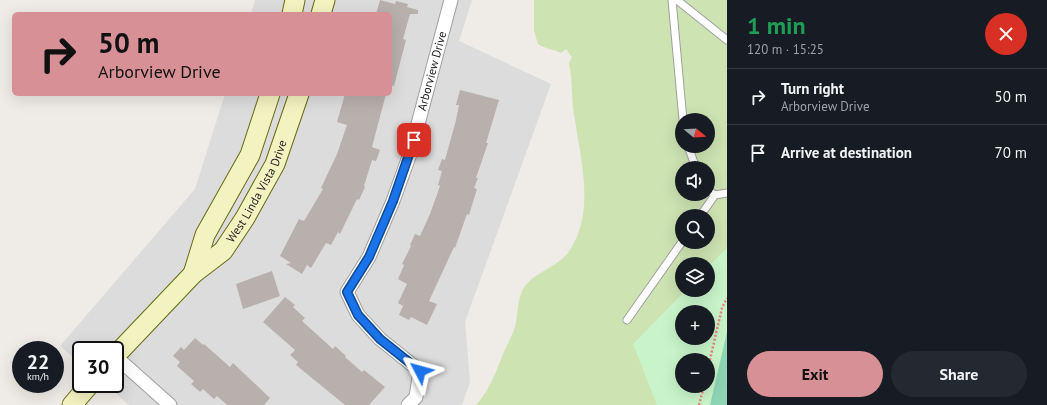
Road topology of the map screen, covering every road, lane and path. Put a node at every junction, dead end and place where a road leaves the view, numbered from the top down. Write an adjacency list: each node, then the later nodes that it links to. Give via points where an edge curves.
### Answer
1 (295, 0): 6 (main road)
2 (325, 0): 7 (main road)
3 (451, 0): 25 (street, Arborview Drive, via 410,154 369,257 347,292 358,315 380,339 420,371 416,397)
4 (672, 0): 11 (lane)
5 (677, 0): 8 (lane)
6 (292, 12)
7 (322, 12)
8 (727, 40)
9 (269, 96): 15 (main road, West Linda Vista Drive, via 250,155 205,235)
10 (297, 96): 15 (main road, West Linda Vista Drive, via 275,164 245,218 223,251)
11 (682, 113)
12 (727, 193): 13 (lane)
13 (715, 195)
14 (677, 249): 17 (lane)
15 (193, 274): 18 (main road, West Linda Vista Drive)
16 (727, 298): 19 (path, via 722,308)
17 (627, 320)
18 (124, 347)
19 (712, 353)
20 (124, 364): 24 (street)
21 (82, 393): 23 (main road)
22 (703, 393): 26 (path)
23 (72, 405)
24 (170, 405)
25 (408, 405)
26 (700, 405)

